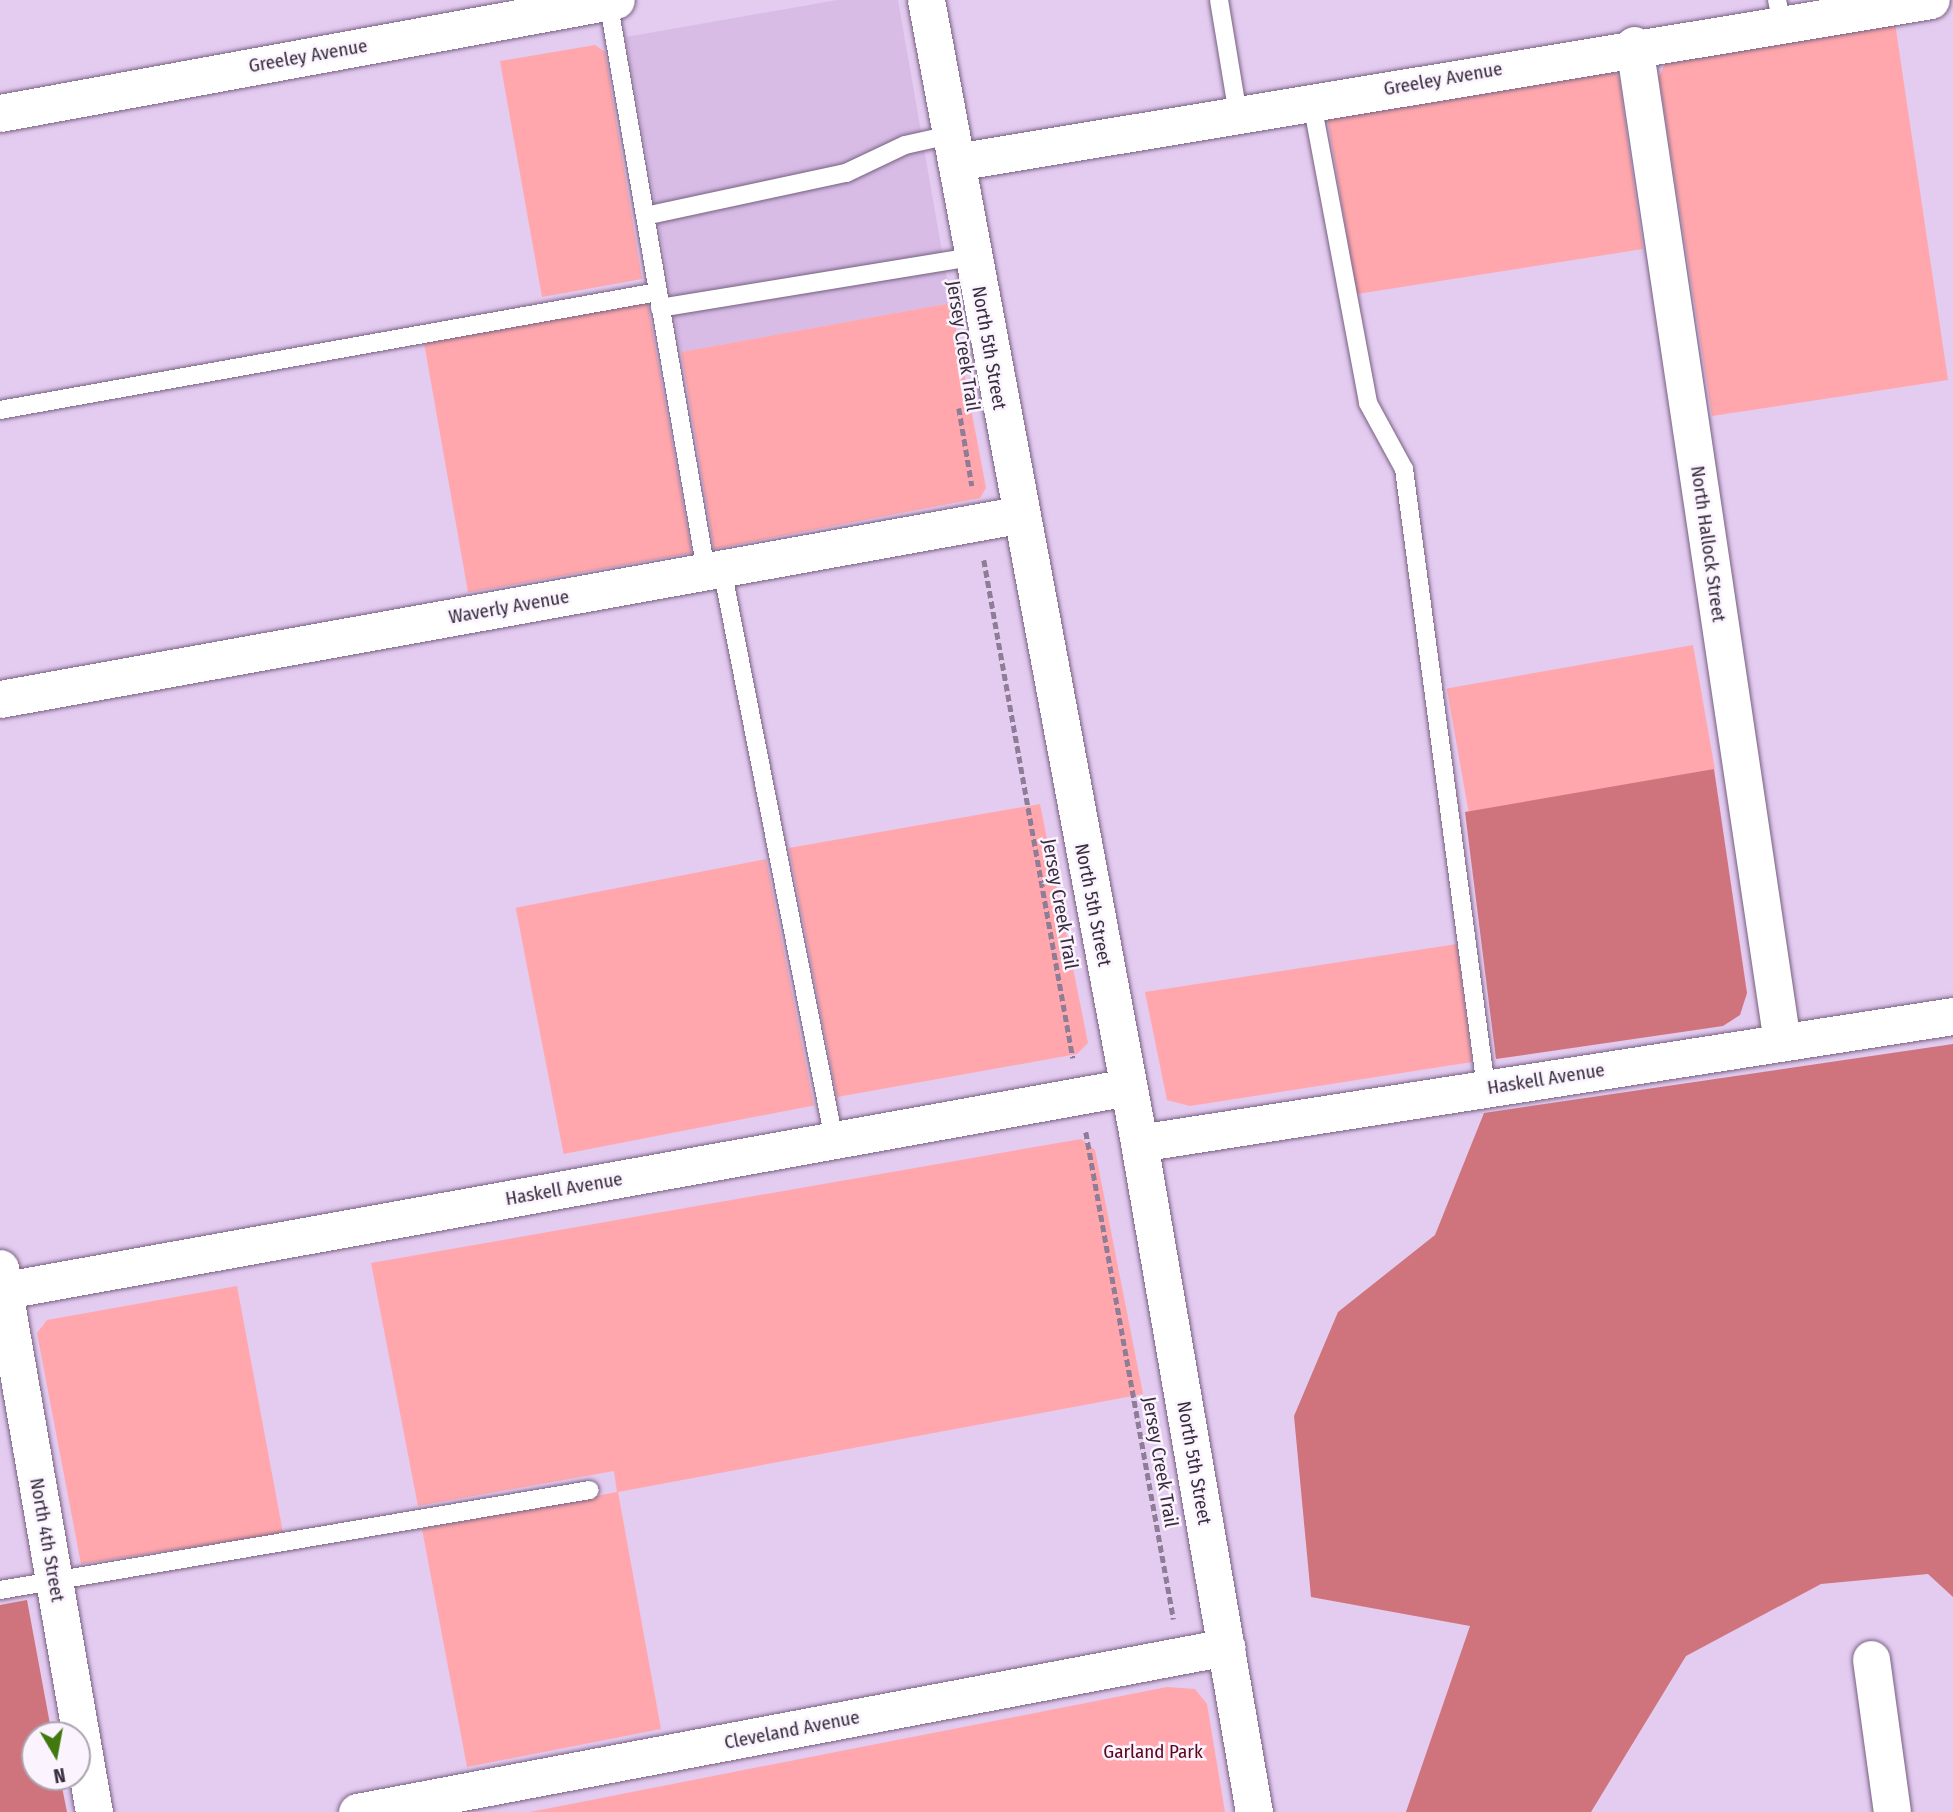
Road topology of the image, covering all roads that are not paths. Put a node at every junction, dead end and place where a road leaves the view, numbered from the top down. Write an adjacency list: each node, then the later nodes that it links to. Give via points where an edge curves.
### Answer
1 (926, 0): 10 (street, North 5th Street)
2 (1219, 0): 9 (lane)
3 (1931, 0): 5 (street, Greeley Avenue)
4 (611, 1): 8 (street, Greeley Avenue); 11 (lane)
5 (1780, 11): 6 (street, Greeley Avenue)
6 (1634, 45): 7 (street, Greeley Avenue); 19 (street, North Hallock Street)
7 (1312, 103): 9 (street, Greeley Avenue); 21 (lane, via 1368,403 1404,469)
8 (0, 113)
9 (1238, 115): 10 (street, Greeley Avenue)
10 (953, 149): 11 (lane, via 905,145 846,173); 12 (street, North 5th Street)
11 (645, 216): 13 (lane)
12 (972, 257): 13 (lane); 15 (street, North 5th Street)
13 (659, 300): 14 (lane); 16 (lane)
14 (0, 410)
15 (1018, 515): 16 (street, Waverly Avenue); 20 (street, North 5th Street)
16 (714, 570): 17 (street, Waverly Avenue); 22 (lane)
17 (0, 699)
18 (1953, 1016): 19 (street, Haskell Avenue)
19 (1782, 1042): 21 (street, Haskell Avenue)
20 (1128, 1087): 22 (street, Haskell Avenue); 23 (street, North 5th Street)
21 (1486, 1088): 23 (street, Haskell Avenue)
22 (834, 1140): 24 (street, Haskell Avenue)
23 (1139, 1143): 28 (street, North 5th Street)
24 (1, 1283): 26 (street, North 4th Street)
25 (590, 1490): 26 (lane)
26 (54, 1581): 27 (lane); 30 (street, North 4th Street)
27 (0, 1590)
28 (1226, 1647): 31 (street, Cleveland Avenue); 32 (street, North 5th Street)
29 (1871, 1659): 33 (street)
30 (94, 1812)
31 (357, 1812)
32 (1254, 1812)
33 (1892, 1812)

